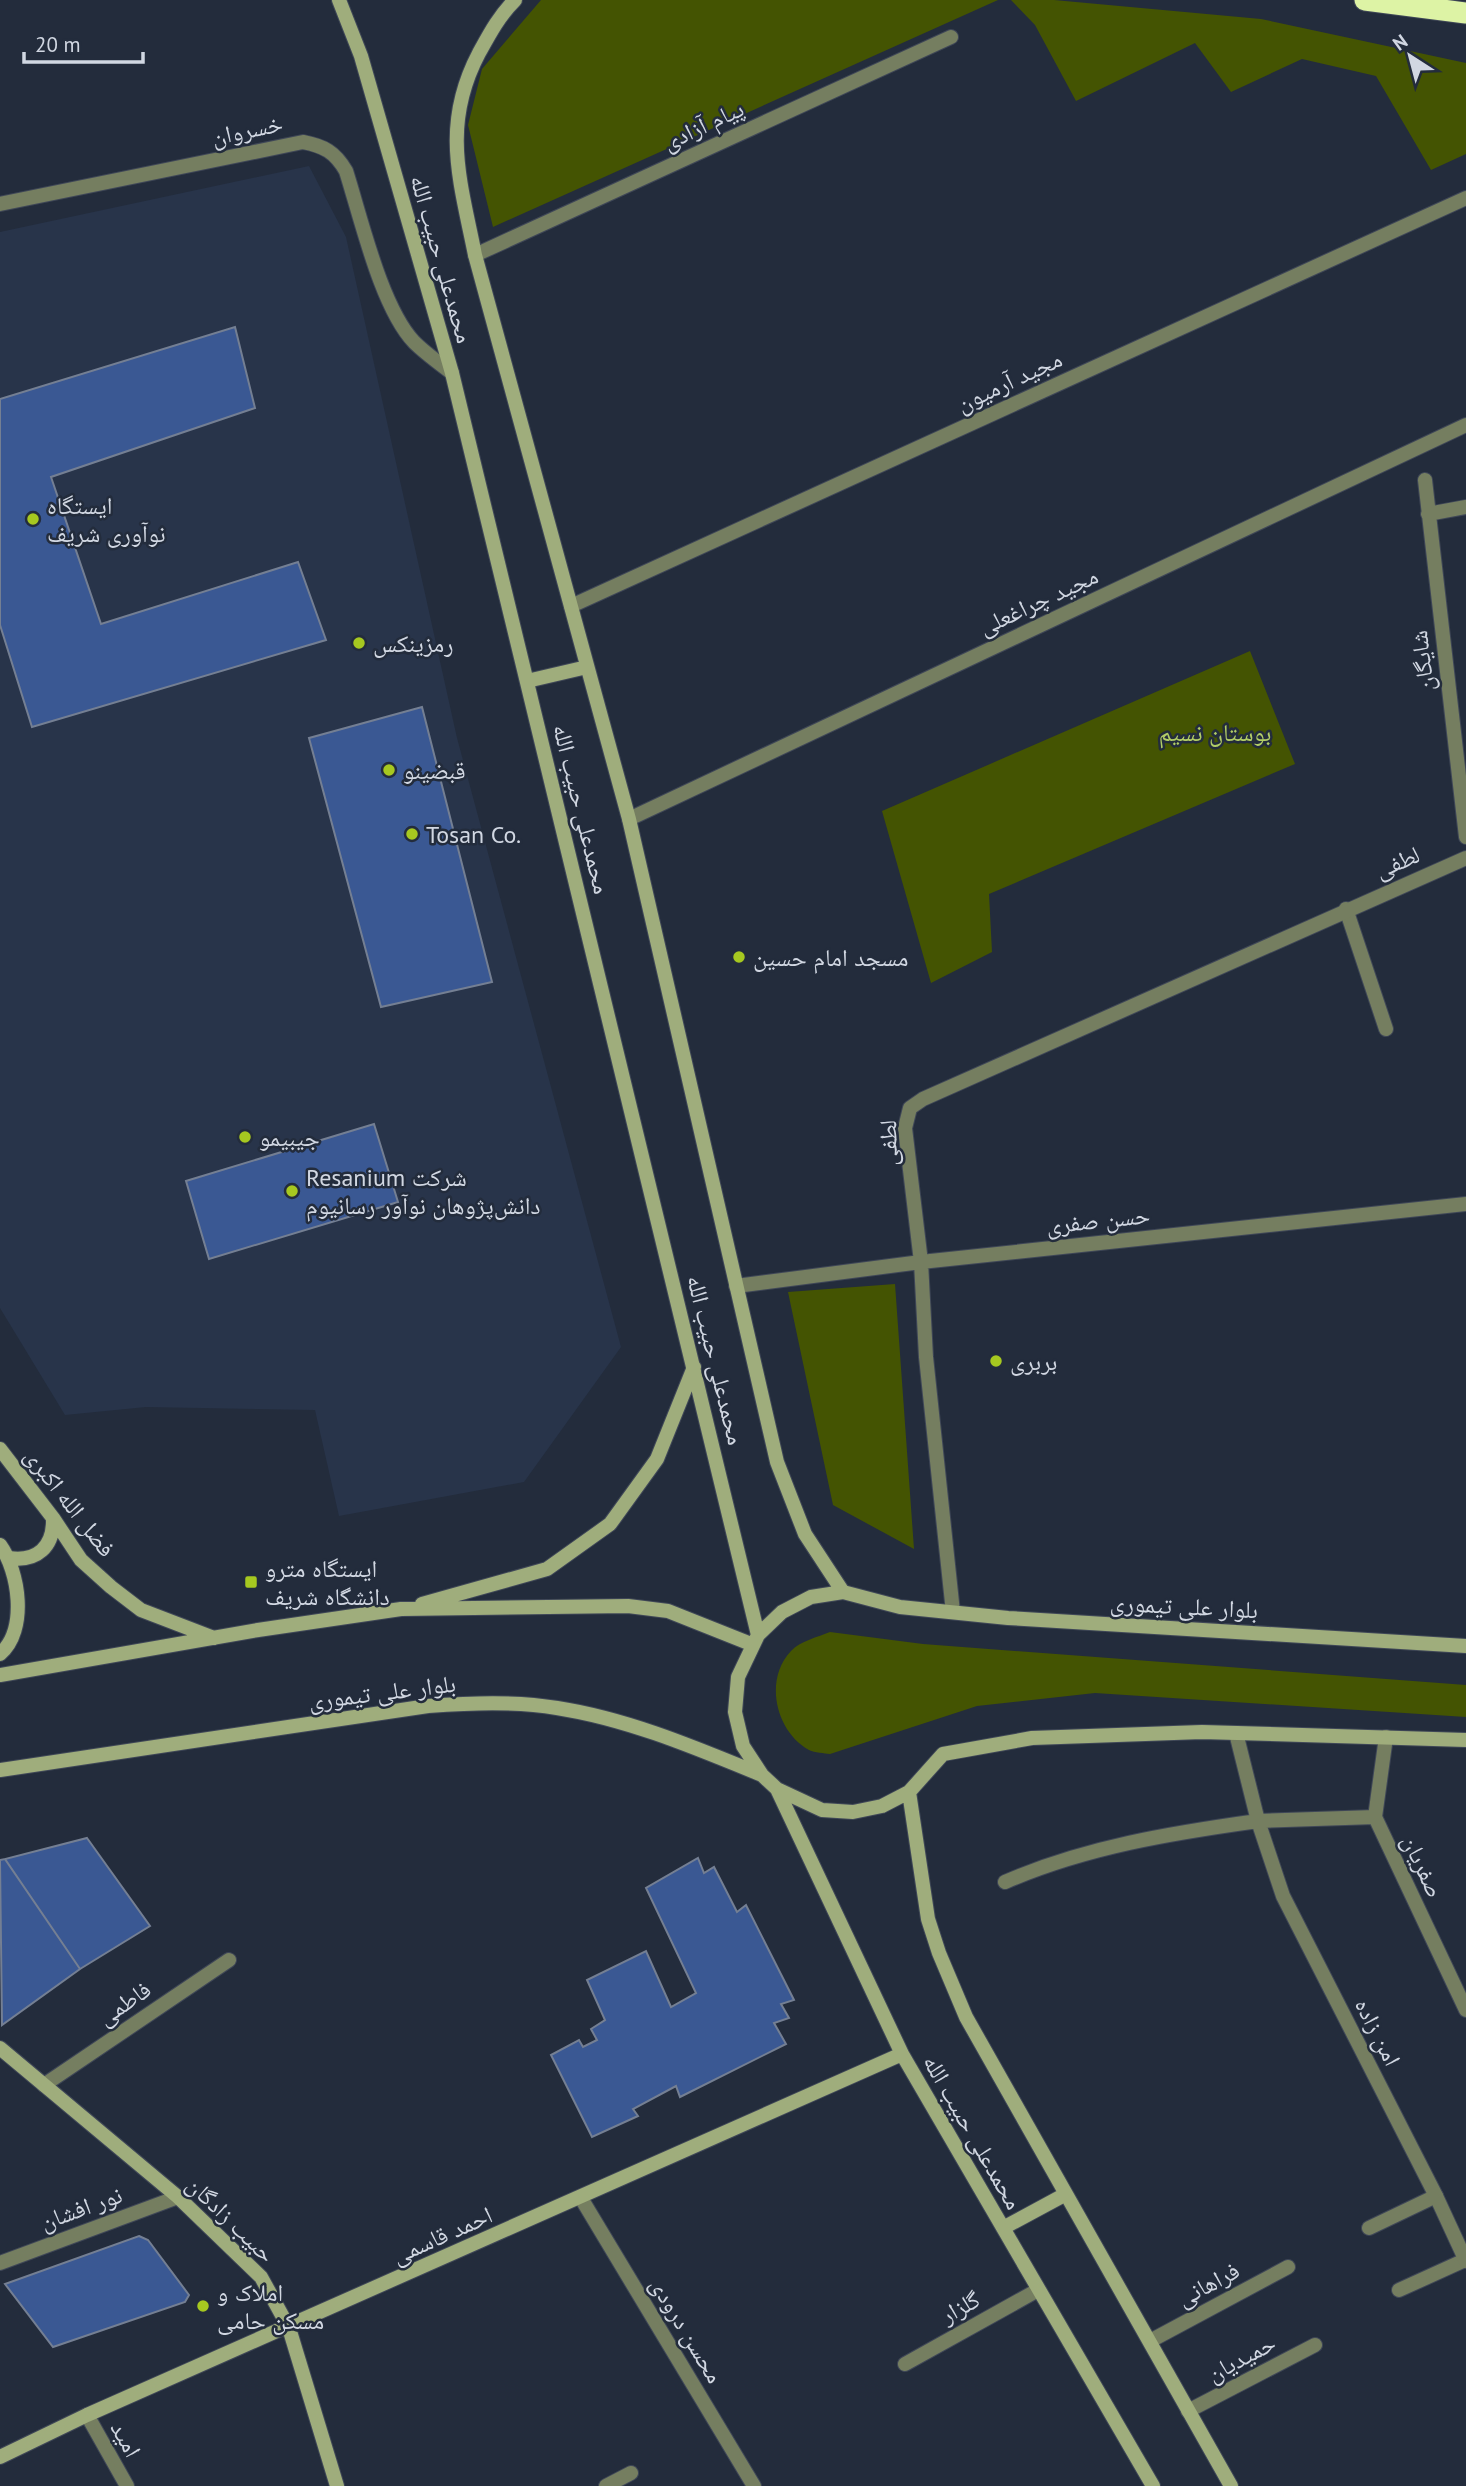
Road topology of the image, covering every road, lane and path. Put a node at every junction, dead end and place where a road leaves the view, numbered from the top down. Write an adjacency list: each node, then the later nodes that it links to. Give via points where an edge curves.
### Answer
1 (339, 0): 9 (main road, محمدعلی حبیب الله, via 361,56)
2 (515, 0): 8 (main road, محمدعلی حبیب الله, via 498,16 457,110 456,161)
3 (1364, 0): 4 (highway)
4 (1466, 13)
5 (951, 37): 8 (street, پیام آزادی)
6 (1466, 198): 14 (street, مجید آرمیون)
7 (0, 204): 9 (street, خسروان, via 303,142 316,145 338,156 346,171 402,326)
8 (475, 255): 14 (main road, محمدعلی حبیب الله)
9 (452, 373): 16 (main road, محمدعلی حبیب الله)
10 (1466, 425): 17 (street, مجید چراغعلی)
11 (1425, 480): 13 (street, شایگان)
12 (1466, 507): 13 (street)
13 (1428, 514): 18 (street, شایگان)
14 (571, 606): 15 (main road, محمدعلی حبیب الله)
15 (587, 667): 16 (main road); 17 (main road, محمدعلی حبیب الله)
16 (527, 681): 25 (main road, محمدعلی حبیب الله)
17 (629, 819): 24 (main road, محمدعلی حبیب الله)
18 (1466, 837)
19 (1466, 858): 20 (street, لطفی)
20 (1346, 909): 21 (street); 23 (street, لطفی, via 909,1108 905,1128)
21 (1386, 1029)
22 (1466, 1204): 23 (street, حسن صفری)
23 (921, 1262): 24 (street, حسن صفری); 32 (street, لطفی, via 926,1357)
24 (736, 1286): 30 (main road, محمدعلی حبیب الله, via 777,1462 805,1534)
25 (694, 1367): 31 (main road, via 657,1459 610,1524 547,1569); 34 (main road, محمدعلی حبیب الله)
26 (0, 1449): 27 (main road, فضل الله اکبری)
27 (53, 1518): 29 (main road, via 48,1546 23,1560); 33 (main road, فضل الله اکبری, via 81,1560 141,1610)
28 (0, 1545): 29 (main road)
29 (9, 1558): 36 (main road, via 18,1592 16,1617 12,1636)
30 (844, 1592): 32 (main road, بلوار علی تیموری, via 900,1606); 34 (main road, via 811,1597 782,1612)
31 (401, 1609): 33 (main road); 34 (main road, via 628,1606 668,1611)
32 (953, 1612): 35 (main road, بلوار علی تیموری)
33 (216, 1639): 37 (main road)
34 (754, 1640): 42 (main road, via 738,1677 735,1712 743,1746)
35 (1466, 1646)
36 (0, 1654)
37 (0, 1675)
38 (1236, 1733): 39 (main road); 44 (main road, via 1032,1738 943,1754); 46 (street, امن زاده)
39 (1385, 1737): 40 (main road); 45 (street)
40 (1466, 1740)
41 (0, 1770): 42 (main road, بلوار علی تیموری, via 474,1703 569,1711 680,1741)
42 (762, 1775): 43 (main road)
43 (777, 1789): 44 (main road, via 822,1810 853,1812 882,1806); 51 (main road, محمدعلی حبیب الله)
44 (909, 1792): 53 (main road, محمدعلی حبیب الله, via 928,1919 939,1953 966,2017)
45 (1375, 1816): 46 (street); 49 (street, صفریان)
46 (1258, 1821): 47 (street, via 1139,1840); 54 (street, امن زاده, via 1287,1904)
47 (1005, 1882)
48 (229, 1960): 52 (street, فاطمی)
49 (1466, 2010)
50 (0, 2049): 52 (main road, حبیب زادگان)
51 (902, 2054): 56 (main road, احمد قاسمی); 57 (main road, محمدعلی حبیب الله)
52 (44, 2085): 55 (main road, حبیب زادگان)
53 (1066, 2194): 57 (main road); 65 (main road, محمدعلی حبیب الله)
54 (1436, 2196): 58 (street); 59 (street, امن زاده)
55 (178, 2197): 60 (street, نور افشان); 64 (main road, حبیب زادگان, via 261,2277)
56 (581, 2197): 64 (main road, احمد قاسمی); 75 (street, محسن درودی)
57 (1003, 2228): 62 (main road, محمدعلی حبیب الله)
58 (1369, 2228)
59 (1466, 2261): 63 (street)
60 (0, 2263)
61 (1288, 2267): 65 (street, فراهانی)
62 (1038, 2290): 67 (street, گلزار); 76 (main road, محمدعلی حبیب الله)
63 (1399, 2291)
64 (289, 2328): 69 (main road, احمد قاسمی); 73 (main road, حبیب زادگان)
65 (1150, 2341): 68 (main road, محمدعلی حبیب الله)
66 (1315, 2345): 68 (street, حمیدیان)
67 (905, 2364)
68 (1188, 2411): 77 (main road, محمدعلی حبیب الله)
69 (87, 2415): 70 (main road, احمد قاسمی); 72 (street, امید)
70 (0, 2457)
71 (631, 2473): 74 (street)
72 (127, 2486)
73 (337, 2486)
74 (606, 2486)
75 (754, 2486)
76 (1153, 2486)
77 (1231, 2486)

